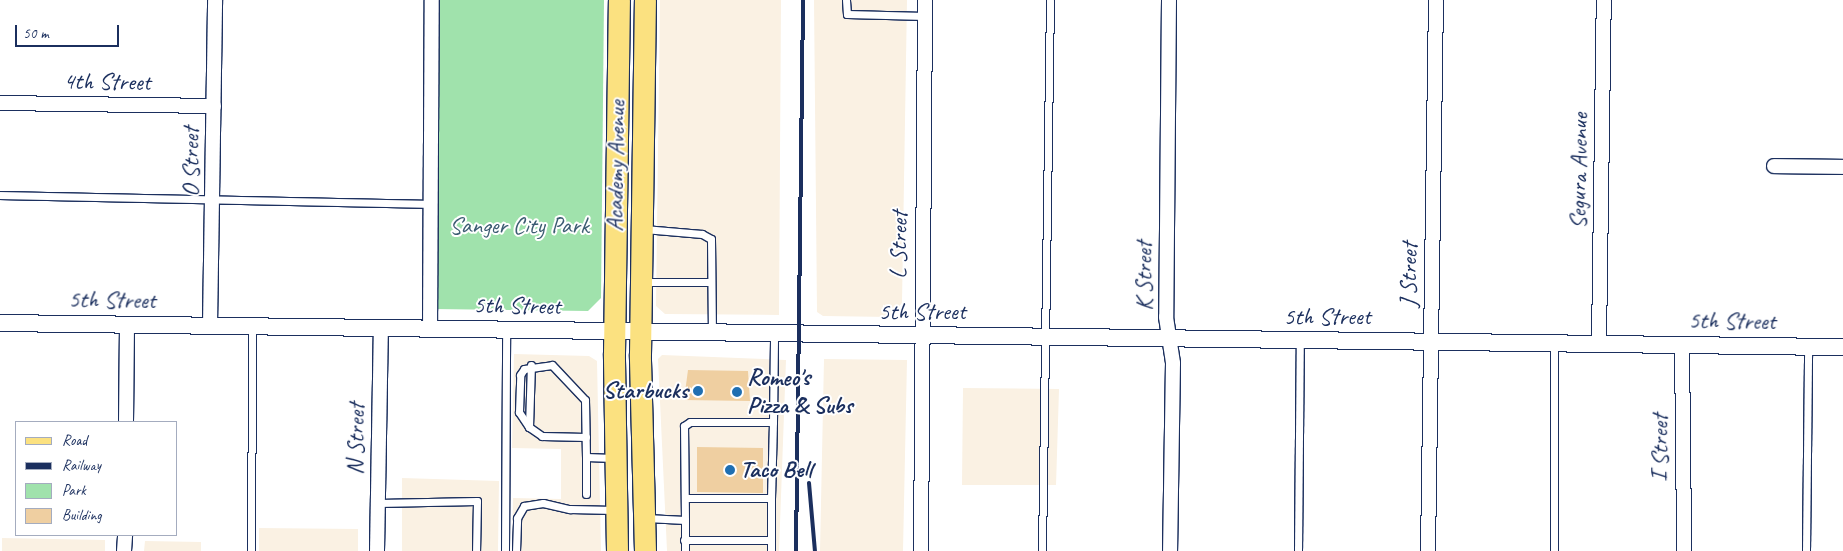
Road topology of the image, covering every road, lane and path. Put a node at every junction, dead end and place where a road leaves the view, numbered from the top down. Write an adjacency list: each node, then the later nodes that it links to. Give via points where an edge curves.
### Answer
1 (215, 0): 13 (street, O Street)
2 (432, 0): 20 (street)
3 (619, 0): 14 (main road, Academy Avenue)
4 (645, 0): 17 (main road, Academy Avenue)
5 (846, 0): 11 (lane, via 847,14)
6 (925, 0): 11 (street, L Street)
7 (1050, 0): 36 (lane)
8 (1169, 0): 37 (street, K Street)
9 (1436, 0): 39 (street, J Street)
10 (1604, 0): 41 (street, Segura Avenue)
11 (925, 16): 35 (street, L Street)
12 (0, 103): 13 (street, 4th Street)
13 (214, 106): 19 (street, O Street)
14 (617, 108): 17 (main road, via 630,136 630,177); 31 (main road, Academy Avenue)
15 (1774, 166): 16 (street)
16 (1843, 167)
17 (642, 188): 21 (main road, Academy Avenue)
18 (0, 195): 19 (lane)
19 (214, 199): 20 (lane); 26 (street, O Street)
20 (431, 204): 29 (street)
21 (641, 229): 22 (main road, Academy Avenue); 23 (lane, via 708,235)
22 (641, 282): 23 (lane); 32 (main road, Academy Avenue)
23 (711, 282): 33 (lane)
24 (0, 323): 25 (street, 5th Street)
25 (127, 324): 26 (street, 5th Street); 46 (street)
26 (210, 325): 27 (street, 5th Street)
27 (252, 326): 28 (street, 5th Street); 63 (lane)
28 (381, 328): 29 (street, 5th Street); 55 (street, N Street)
29 (430, 329): 30 (street, 5th Street)
30 (506, 330): 31 (street, 5th Street); 66 (lane)
31 (614, 332): 32 (street, 5th Street); 51 (main road, Academy Avenue)
32 (640, 332): 33 (street, 5th Street); 57 (main road, Academy Avenue)
33 (712, 334): 34 (street, 5th Street)
34 (774, 335): 35 (street, 5th Street); 47 (lane)
35 (920, 335): 36 (street, 5th Street); 72 (street, L Street)
36 (1046, 338): 37 (street, 5th Street); 73 (lane)
37 (1169, 339): 38 (street, 5th Street); 74 (street, K Street, via 1173,363)
38 (1300, 341): 39 (street, 5th Street); 75 (lane)
39 (1430, 342): 40 (street, 5th Street); 76 (street, J Street)
40 (1554, 342): 41 (street, 5th Street); 77 (lane)
41 (1599, 342): 42 (street, 5th Street)
42 (1682, 344): 43 (street, 5th Street); 78 (street, I Street)
43 (1808, 346): 44 (street, 5th Street); 79 (lane)
44 (1843, 347)
45 (531, 366): 48 (lane); 48 (lane, via 520,375 519,412); 49 (lane, via 552,365 585,400)
46 (126, 421)
47 (773, 422): 53 (lane, via 690,422 684,426); 54 (lane)
48 (529, 427): 49 (lane, via 542,436)
49 (586, 437): 50 (lane)
50 (586, 458): 51 (lane); 52 (lane)
51 (616, 458): 56 (main road, Academy Avenue)
52 (586, 494)
53 (685, 498): 54 (lane); 58 (lane)
54 (771, 498): 61 (lane)
55 (378, 503): 64 (street, N Street); 65 (lane, via 477,500)
56 (617, 510): 67 (lane, via 570,509 543,503 524,506 517,518); 68 (main road, Academy Avenue)
57 (645, 518): 58 (lane); 69 (main road, Academy Avenue)
58 (684, 520): 60 (lane)
59 (124, 536): 62 (street)
60 (684, 540): 61 (lane); 70 (lane)
61 (771, 540): 71 (lane)
62 (124, 551)
63 (251, 551)
64 (377, 551)
65 (476, 551)
66 (505, 551)
67 (516, 551)
68 (617, 551)
69 (645, 551)
70 (685, 551)
71 (771, 551)
72 (921, 551)
73 (1042, 551)
74 (1170, 551)
75 (1298, 551)
76 (1428, 551)
77 (1554, 551)
78 (1684, 551)
79 (1806, 551)

